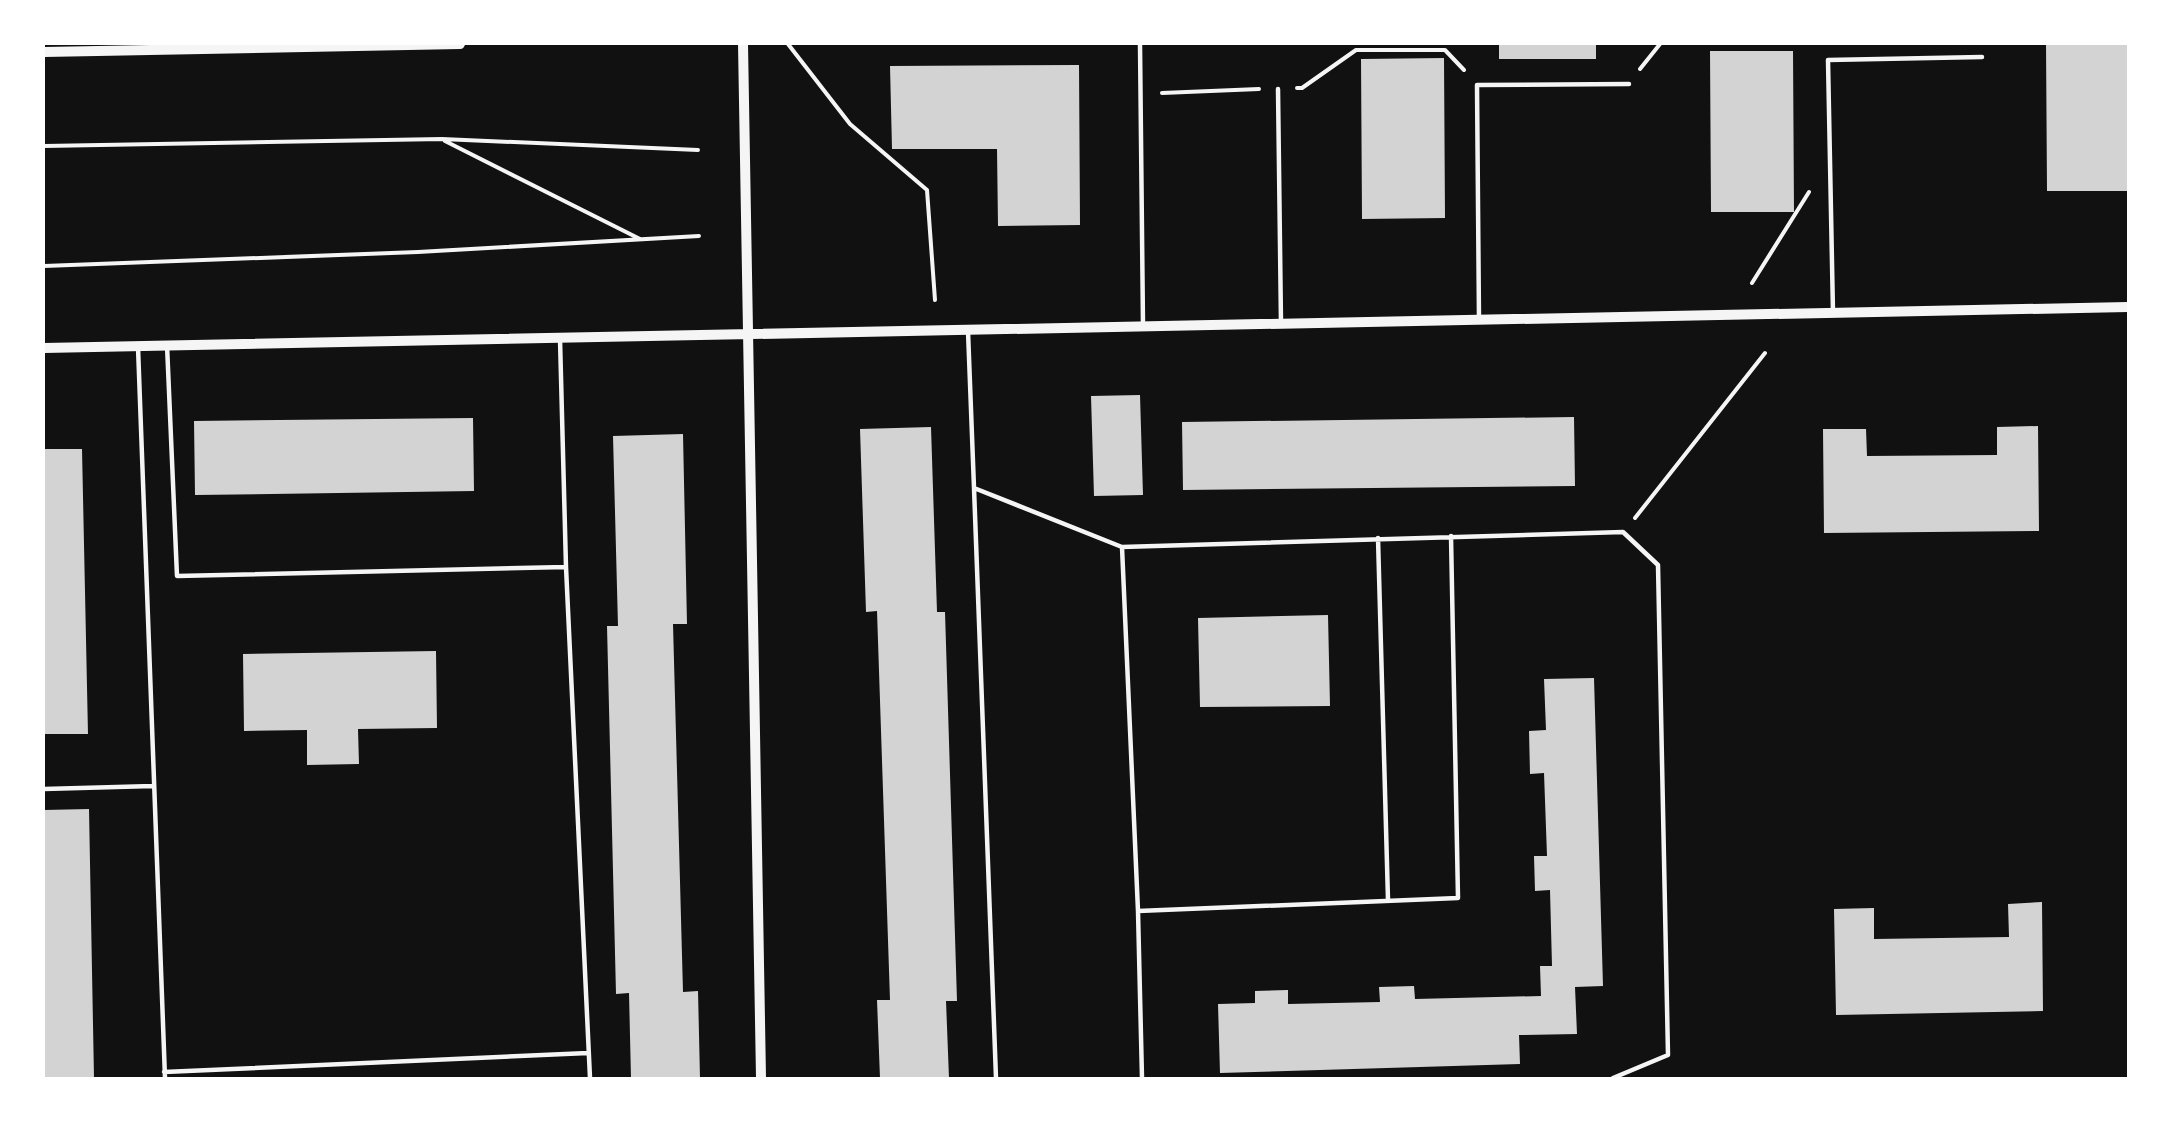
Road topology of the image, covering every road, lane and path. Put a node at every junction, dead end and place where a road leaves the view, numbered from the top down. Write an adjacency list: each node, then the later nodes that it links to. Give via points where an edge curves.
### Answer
1 (460, 44): 6 (street)
2 (743, 44): 28 (street)
3 (788, 44): 21 (path, via 850,124 927,190)
4 (1140, 44): 12 (lane)
5 (1660, 44): 9 (path)
6 (328, 45): 7 (street)
7 (45, 49)
8 (1982, 57): 16 (lane, via 1828,60)
9 (1629, 84): 10 (lane)
10 (1477, 85): 11 (path, via 1445,50 1356,50 1302,88); 24 (lane)
11 (1278, 88): 12 (path); 25 (lane)
12 (1140, 94): 26 (lane)
13 (442, 139): 14 (path); 15 (path); 18 (path)
14 (44, 146)
15 (698, 150)
16 (1830, 160): 20 (path); 23 (lane)
17 (699, 236): 18 (path)
18 (640, 239): 19 (path)
19 (44, 266)
20 (1752, 283)
21 (935, 300)
22 (2128, 308): 23 (street)
23 (1833, 313): 24 (street)
24 (1479, 320): 25 (street)
25 (1281, 325): 26 (street)
26 (1143, 328): 27 (street)
27 (968, 331): 28 (street); 34 (lane)
28 (748, 334): 29 (street); 48 (street)
29 (560, 337): 30 (street); 39 (lane)
30 (167, 345): 31 (street); 39 (lane, via 177,576)
31 (138, 346): 32 (street); 40 (lane)
32 (44, 348)
33 (1765, 353): 35 (path)
34 (974, 488): 38 (lane); 49 (lane)
35 (1623, 532): 36 (lane); 51 (lane, via 1658,565 1668,1055)
36 (1451, 536): 37 (lane); 42 (lane, via 1458,898)
37 (1378, 538): 38 (lane); 42 (lane)
38 (1122, 547): 43 (lane)
39 (567, 567): 44 (lane)
40 (153, 786): 41 (lane); 45 (lane)
41 (44, 789)
42 (1388, 900): 43 (lane)
43 (1138, 911): 50 (lane)
44 (588, 1053): 45 (lane); 47 (lane)
45 (164, 1072): 46 (lane)
46 (165, 1078)
47 (590, 1078)
48 (761, 1078)
49 (996, 1078)
50 (1142, 1078)
51 (1613, 1078)

